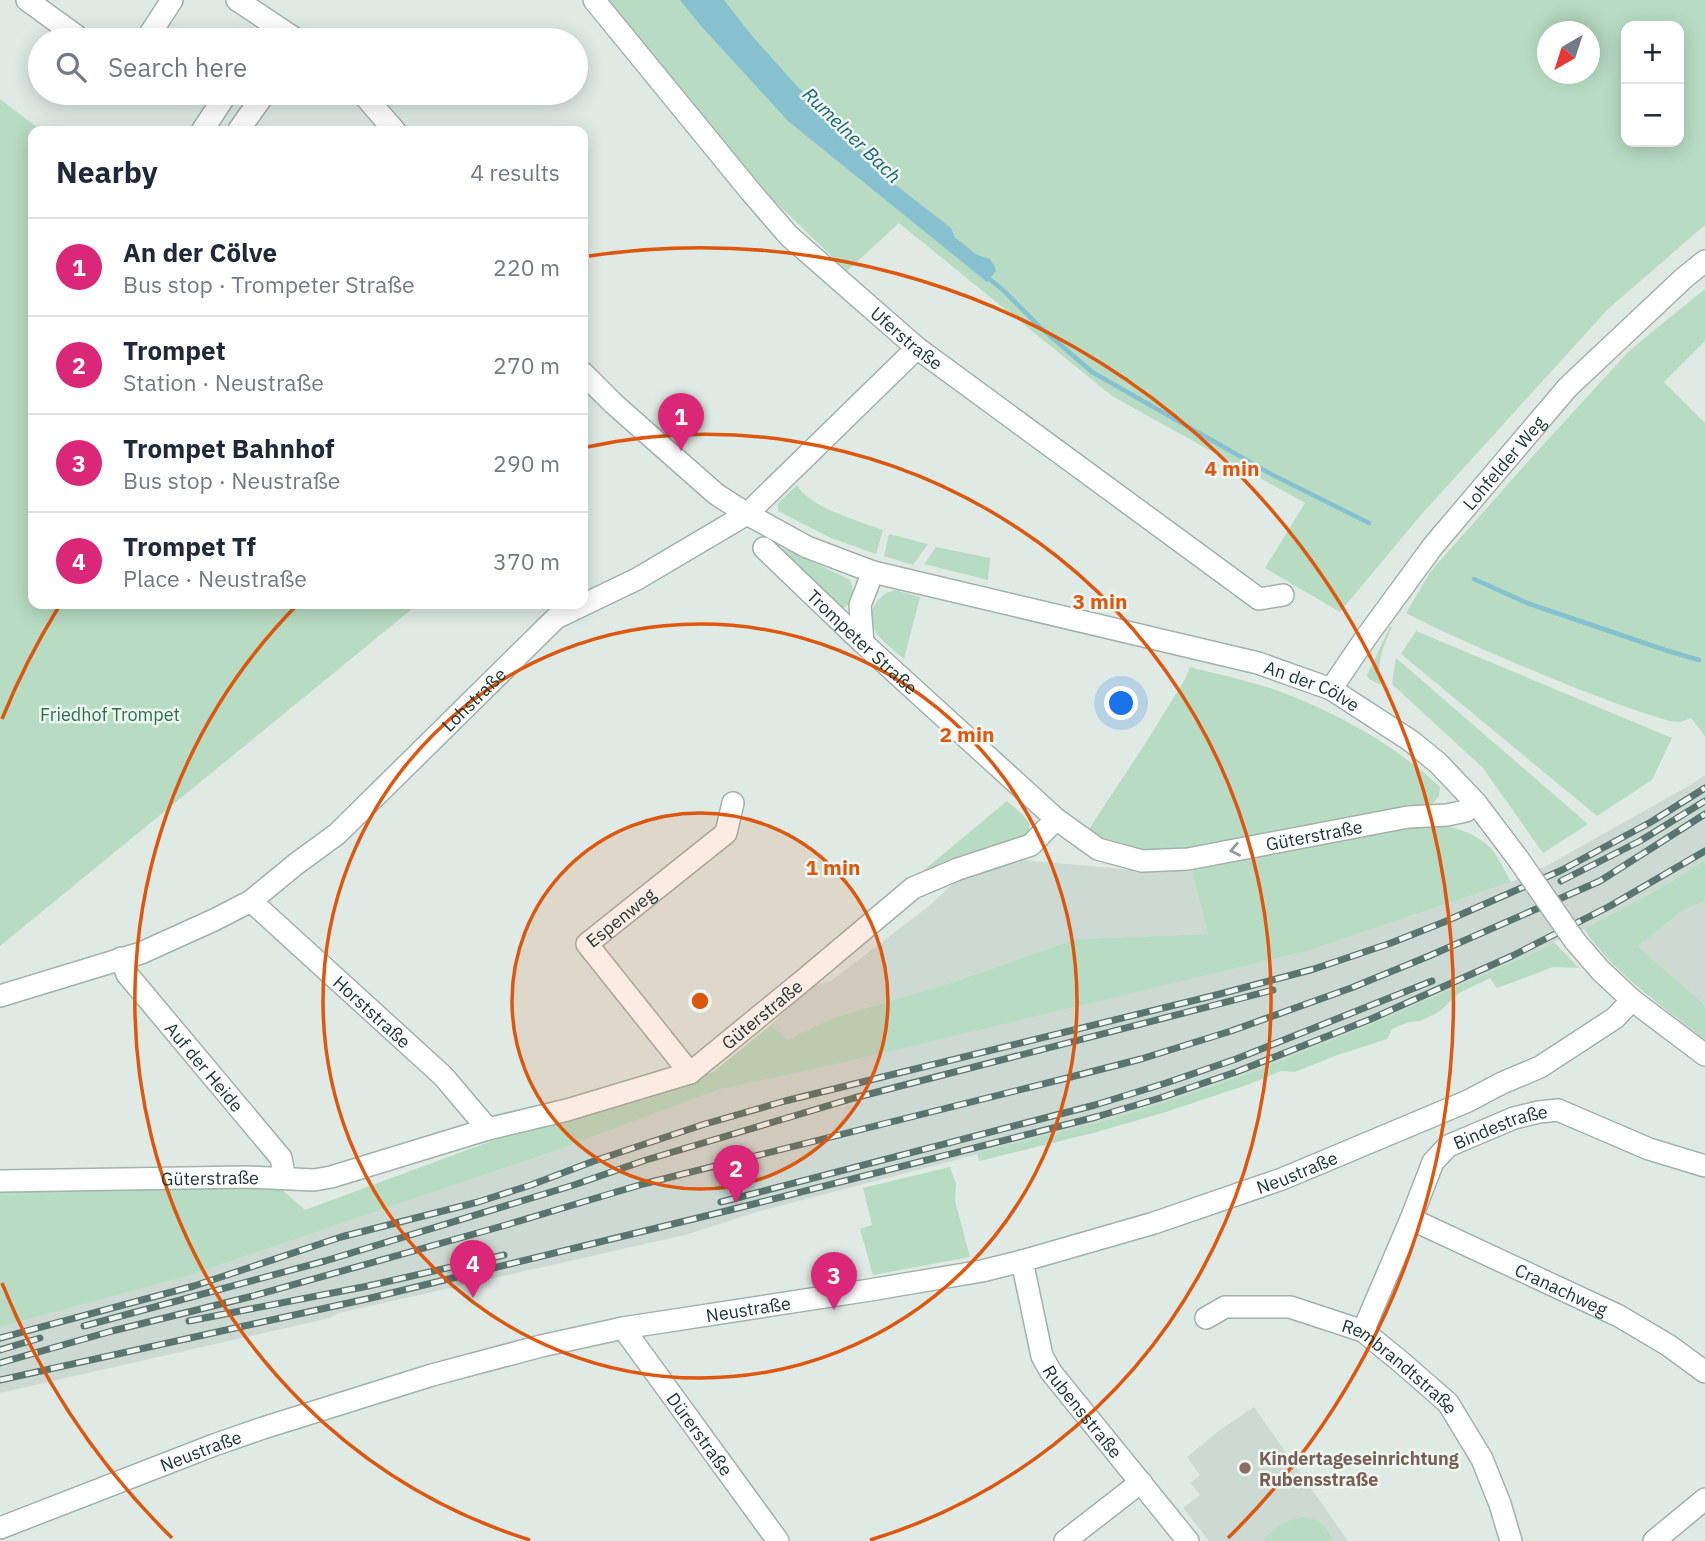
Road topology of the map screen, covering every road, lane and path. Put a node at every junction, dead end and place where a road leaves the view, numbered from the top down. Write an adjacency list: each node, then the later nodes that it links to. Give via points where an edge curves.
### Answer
1 (27, 0): 5 (street)
2 (237, 0): 7 (street)
3 (594, 0): 15 (street, Uferstraße, via 789,236)
4 (170, 2): 6 (street)
5 (66, 28)
6 (154, 28)
7 (263, 28)
8 (219, 105): 11 (street)
9 (256, 105): 12 (street)
10 (372, 105): 13 (street)
11 (205, 126)
12 (242, 126)
13 (391, 126)
14 (1705, 261): 24 (street, Lohfelder Weg, via 1568,387 1433,546)
15 (917, 348): 17 (street, Lohstraße); 20 (street, Uferstraße, via 1259,598)
16 (588, 378): 17 (street, via 701,482)
17 (747, 514): 19 (street, An der Cölve, via 807,547); 21 (street, Lohstraße)
18 (764, 548): 23 (street, Trompeter Straße)
19 (873, 572): 23 (street, via 860,605); 24 (street, An der Cölve, via 1258,663)
20 (1283, 595)
21 (588, 603)
22 (575, 609): 28 (street, Lohstraße, via 556,618 337,834)
23 (863, 643): 27 (street, Trompeter Straße)
24 (1331, 690): 26 (street, An der Cölve, via 1411,741)
25 (733, 803): 33 (street, Espenweg, via 726,833 587,944)
26 (1476, 803): 27 (street, Güterstraße, one-way to 27, via 1466,811 1447,815 1408,817 1188,859 1142,861 1098,849); 31 (street, An der Cölve, bridge, via 1575,941)
27 (1056, 819): 33 (street, Güterstraße, via 1031,845 913,888)
28 (251, 901): 29 (street, Lohstraße); 34 (street, Horststraße, via 443,1076)
29 (121, 958): 30 (street, Lohstraße); 36 (street, Auf der Heide, via 127,974 281,1157)
30 (0, 996)
31 (1632, 999): 32 (street, An der Cölve); 39 (street, Neustraße, via 1615,1018 1573,1046 1468,1101 1282,1180)
32 (1705, 1055)
33 (690, 1073): 34 (street, Güterstraße)
34 (488, 1129): 36 (street, Güterstraße, via 331,1177)
35 (1705, 1166): 38 (street, Bindestraße, via 1650,1149 1558,1110 1539,1112 1448,1146 1433,1162)
36 (285, 1178): 37 (street, Güterstraße)
37 (0, 1181)
38 (1411, 1219): 42 (street, Bindestraße); 43 (street, Cranachweg, via 1619,1316)
39 (1022, 1261): 41 (street, Neustraße); 44 (street, Rubensstraße, via 1042,1356)
40 (1206, 1318): 42 (street, Rembrandtstraße, via 1225,1307 1290,1307)
41 (623, 1328): 46 (street, Neustraße, via 432,1375 275,1424); 47 (street, Dürerstraße)
42 (1363, 1331): 50 (street, Rembrandtstraße, via 1448,1404 1482,1459)
43 (1705, 1372)
44 (1141, 1482): 48 (street); 49 (street, Rubensstraße)
45 (1705, 1499): 51 (street)
46 (0, 1528)
47 (778, 1541)
48 (1065, 1541)
49 (1188, 1541)
50 (1511, 1541)
51 (1654, 1541)

